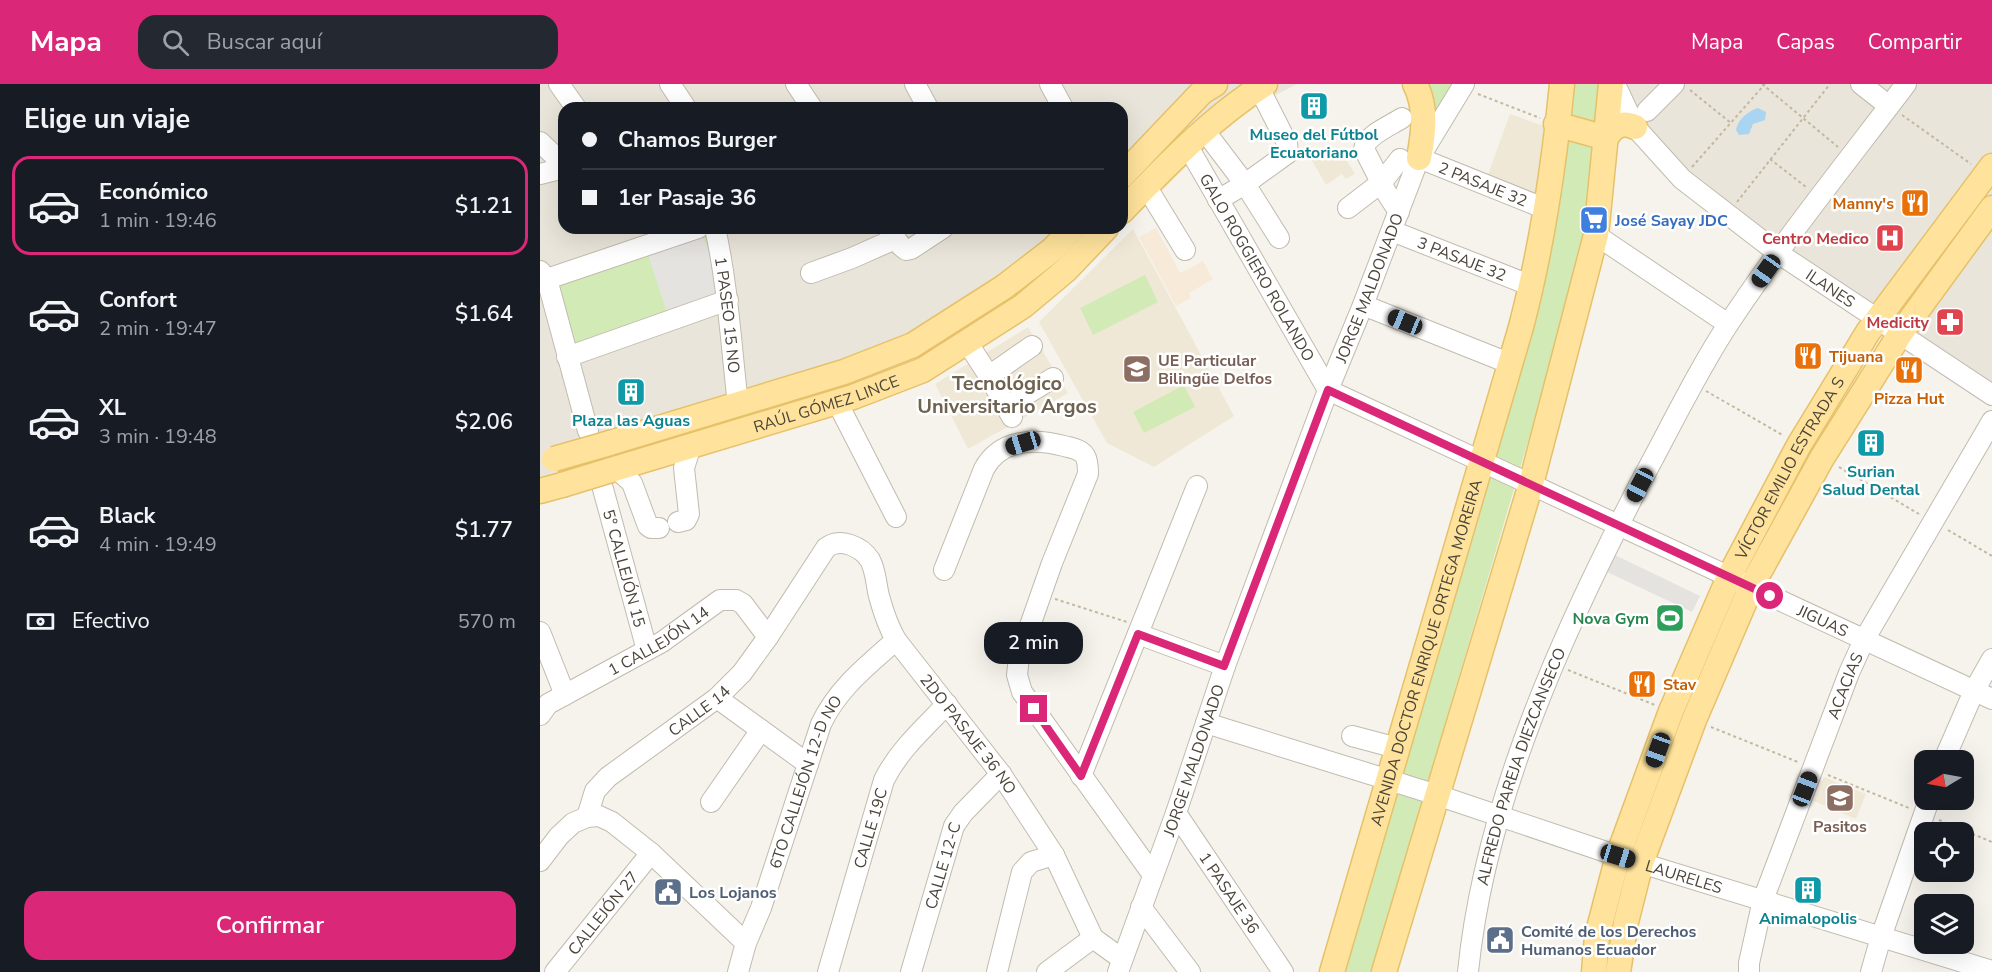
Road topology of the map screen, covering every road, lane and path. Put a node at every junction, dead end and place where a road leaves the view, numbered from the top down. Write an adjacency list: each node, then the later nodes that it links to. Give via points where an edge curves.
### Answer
1 (559, 84): 18 (street)
2 (670, 84): 19 (street)
3 (796, 84): 20 (street)
4 (915, 84): 21 (street)
5 (1050, 84): 22 (street)
6 (1415, 84): 32 (main road, via 1425,128)
7 (1562, 84): 28 (main road, AVENIDA DOCTOR ENRIQUE ORTEGA MOREIRA)
8 (1613, 84): 26 (street, ILANES); 30 (main road)
9 (1674, 84): 26 (street)
10 (1683, 84): 27 (path)
11 (1763, 84): 25 (path); 27 (path)
12 (1830, 84): 25 (path)
13 (1862, 84): 23 (street)
14 (1906, 84): 23 (street, ALFREDO PAREJA DIEZCANSECO)
15 (1262, 86): 29 (main road); 42 (street, via 1289,148 1288,153)
16 (1463, 86): 28 (path); 32 (street, JORGE MALDONADO)
17 (1205, 87): 38 (main road)
18 (572, 102)
19 (682, 102)
20 (808, 102)
21 (925, 102)
22 (1060, 102)
23 (1889, 106): 33 (street, ALFREDO PAREJA DIEZCANSECO); 39 (path)
24 (1402, 118): 41 (street, via 1365,143 1364,149)
25 (1803, 118): 33 (path); 34 (path)
26 (1641, 119): 30 (main road, via 1619,125); 62 (street, ILANES, via 1682,179)
27 (1731, 123): 36 (path)
28 (1557, 124): 30 (main road); 50 (main road, AVENIDA DOCTOR ENRIQUE ORTEGA MOREIRA)
29 (1195, 137): 42 (street); 43 (main road); 45 (street, GALO ROGGIERO ROLANDO)
30 (1606, 138): 58 (main road)
31 (540, 142): 35 (street)
32 (1409, 158): 41 (street); 50 (street, 2 PASAJE 32); 51 (street, JORGE MALDONADO)
33 (1851, 158): 44 (street, ALFREDO PAREJA DIEZCANSECO)
34 (1770, 159): 44 (path); 46 (path)
35 (558, 161)
36 (1692, 167)
37 (558, 169): 40 (street)
38 (1128, 170)
39 (1990, 173): 68 (main road, VÍCTOR EMILIO ESTRADA S)
40 (540, 174)
41 (1382, 182): 49 (street); 51 (street)
42 (1245, 184): 45 (street); 59 (street)
43 (1146, 186): 47 (main road); 61 (street)
44 (1820, 197): 62 (street, ALFREDO PAREJA DIEZCANSECO)
45 (1218, 200): 78 (street, GALO ROGGIERO ROLANDO)
46 (1737, 202)
47 (1128, 205)
48 (1992, 207): 70 (main road, VÍCTOR EMILIO ESTRADA S)
49 (1348, 208)
50 (1546, 209): 65 (main road, AVENIDA DOCTOR ENRIQUE ORTEGA MOREIRA)
51 (1399, 212): 52 (street, JORGE MALDONADO)
52 (1392, 231): 65 (street, 3 PASAJE 32); 67 (street, JORGE MALDONADO)
53 (678, 234): 64 (street)
54 (716, 234): 66 (street, 1 PASEO 15 NO)
55 (934, 234): 60 (street, via 911,249)
56 (1067, 234): 81 (main road, RAÚL GÓMEZ LINCE, via 1005,287 913,345 844,372)
57 (1100, 234): 71 (main road, RAÚL GÓMEZ LINCE, via 1023,306)
58 (1596, 234): 69 (street); 90 (main road)
59 (1279, 238)
60 (896, 239): 63 (street)
61 (1185, 250)
62 (1778, 253): 68 (street, ILANES); 69 (street, ALFREDO PAREJA DIEZCANSECO)
63 (811, 273)
64 (543, 275): 73 (street)
65 (1532, 286): 74 (main road, AVENIDA DOCTOR ENRIQUE ORTEGA MOREIRA)
66 (728, 300): 73 (street); 81 (street, 1 PASEO 15 NO)
67 (1363, 305): 74 (street); 78 (street, JORGE MALDONADO)
68 (1877, 319): 70 (street, ILANES); 84 (main road, VÍCTOR EMILIO ESTRADA S)
69 (1728, 324): 77 (street, ALFREDO PAREJA DIEZCANSECO)
70 (1900, 334): 79 (street, ILANES); 86 (main road, VÍCTOR EMILIO ESTRADA S)
71 (967, 342): 75 (street); 80 (main road, RAÚL GÓMEZ LINCE, via 923,370)
72 (1032, 346): 75 (street)
73 (567, 357): 83 (street)
74 (1511, 364): 88 (main road, AVENIDA DOCTOR ENRIQUE ORTEGA MOREIRA)
75 (989, 376): 76 (street, via 1009,412)
76 (1053, 378)
77 (1693, 383): 84 (path); 96 (street, ALFREDO PAREJA DIEZCANSECO)
78 (1328, 390): 88 (street, JIGUAS); 112 (street, JORGE MALDONADO)
79 (1992, 395)
80 (837, 402): 85 (main road, RAÚL GÓMEZ LINCE); 93 (street)
81 (738, 404): 83 (main road, RAÚL GÓMEZ LINCE)
82 (1992, 421): 95 (street, ACACIAS)
83 (595, 438): 87 (main road, RAÚL GÓMEZ LINCE, bridge)
84 (1799, 445): 86 (main road); 101 (main road, VÍCTOR EMILIO ESTRADA S)
85 (691, 446): 89 (main road, RAÚL GÓMEZ LINCE); 94 (street, via 684,468 689,514 686,520)
86 (1822, 458): 95 (path); 102 (main road, VÍCTOR EMILIO ESTRADA S)
87 (547, 461)
88 (1481, 461): 90 (street, JIGUAS); 123 (main road, AVENIDA DOCTOR ENRIQUE ORTEGA MOREIRA)
89 (610, 476): 92 (main road, RAÚL GÓMEZ LINCE, bridge); 97 (street, via 632,483 648,526); 109 (street, 5° CALLEJÓN 15)
90 (1531, 484): 96 (street, JIGUAS); 130 (main road)
91 (1197, 486): 104 (street)
92 (551, 488)
93 (896, 517)
94 (678, 522)
95 (1933, 522): 99 (path); 108 (street, ACACIAS)
96 (1618, 525): 101 (street, JIGUAS); 111 (street, ALFREDO PAREJA DIEZCANSECO)
97 (659, 528)
98 (840, 543): 106 (street, CALLE 14, via 825,548); 107 (street, 2DO PASAJE 36 NO, via 852,545 870,560 882,607)
99 (1992, 556)
100 (944, 570): 103 (street, via 989,460 1005,448 1034,441 1080,450 1088,474)
101 (1729, 577): 102 (street, JIGUAS); 118 (main road, VÍCTOR EMILIO ESTRADA S)
102 (1751, 587): 108 (street, JIGUAS); 119 (main road, VÍCTOR EMILIO ESTRADA S)
103 (1041, 595): 104 (path); 128 (street, via 1019,657 1017,675 1022,692)
104 (1139, 630): 112 (street); 128 (street)
105 (540, 632): 116 (street)
106 (768, 637): 109 (street, 1 CALLEJÓN 14, via 743,604 727,598 712,604); 114 (street, CALLE 14, via 742,673)
107 (896, 640): 117 (street, 2DO PASAJE 36 NO); 125 (street, 6TO CALLEJÓN 12-D NO, via 836,697 821,724)
108 (1864, 640): 113 (street, JIGUAS); 126 (street, ACACIAS)
109 (647, 650): 116 (street, 1 CALLEJÓN 14)
110 (1992, 659): 113 (street)
111 (1554, 665): 118 (path); 136 (street, ALFREDO PAREJA DIEZCANSECO)
112 (1224, 666): 120 (street, JORGE MALDONADO)
113 (1974, 691): 115 (street, JIGUAS); 124 (street)
114 (717, 698): 121 (street); 137 (street, CALLE 14, via 608,777 595,791)
115 (1992, 699)
116 (548, 703)
117 (947, 704): 127 (street, 2DO PASAJE 36 NO); 153 (street, CALLE 19C, via 904,748 884,780)
118 (1671, 711): 119 (main road); 141 (main road, VÍCTOR EMILIO ESTRADA S)
119 (1694, 720): 126 (path); 141 (main road, VÍCTOR EMILIO ESTRADA S)
120 (1206, 723): 129 (street, LAURELES); 135 (street, JORGE MALDONADO)
121 (761, 730): 125 (street); 131 (street)
122 (1352, 736): 123 (street)
123 (1397, 748): 129 (main road, AVENIDA DOCTOR ENRIQUE ORTEGA MOREIRA)
124 (1948, 750)
125 (808, 764): 148 (street, 6TO CALLEJÓN 12-D NO)
126 (1812, 768): 132 (path); 144 (street, ACACIAS)
127 (1001, 774): 140 (street, 2DO PASAJE 36 NO); 154 (street, CALLE 12-C, via 954,826)
128 (1081, 776): 143 (street)
129 (1388, 779): 130 (street, LAURELES); 159 (main road, AVENIDA DOCTOR ENRIQUE ORTEGA MOREIRA)
130 (1437, 795): 136 (street, LAURELES); 160 (main road)
131 (711, 802)
132 (1914, 803)
133 (1925, 810): 146 (street)
134 (1932, 810): 138 (path)
135 (1176, 813): 143 (street, JORGE MALDONADO); 158 (street, 1 PASAJE 36)
136 (1498, 816): 141 (street, LAURELES); 161 (street, ALFREDO PAREJA DIEZCANSECO, via 1479,891)
137 (587, 817): 139 (street, via 599,816 612,822); 142 (street, via 559,836)
138 (1992, 842)
139 (651, 853): 148 (street); 151 (street, CALLEJÓN 27)
140 (1054, 855): 147 (street, 2DO PASAJE 36 NO); 155 (street, via 1031,862 1022,872)
141 (1629, 859): 144 (street, LAURELES); 162 (main road, VÍCTOR EMILIO ESTRADA S, via 1597,936); 163 (main road, VÍCTOR EMILIO ESTRADA S, via 1626,922)
142 (540, 861)
143 (1153, 875): 145 (street, JORGE MALDONADO)
144 (1763, 900): 146 (street, LAURELES); 164 (street, ACACIAS)
145 (1141, 907): 149 (street, JORGE MALDONADO); 157 (street)
146 (1881, 937): 150 (street, LAURELES); 165 (street)
147 (1093, 938): 149 (street); 156 (street)
148 (746, 943): 152 (street, 6TO CALLEJÓN 12-D NO)
149 (1120, 965)
150 (1992, 971)
151 (555, 972)
152 (738, 972)
153 (828, 972)
154 (911, 972)
155 (997, 972)
156 (1047, 972)
157 (1190, 972)
158 (1283, 972)
159 (1332, 972)
160 (1384, 972)
161 (1468, 972)
162 (1594, 972)
163 (1618, 972)
164 (1749, 972)
165 (1871, 972)

